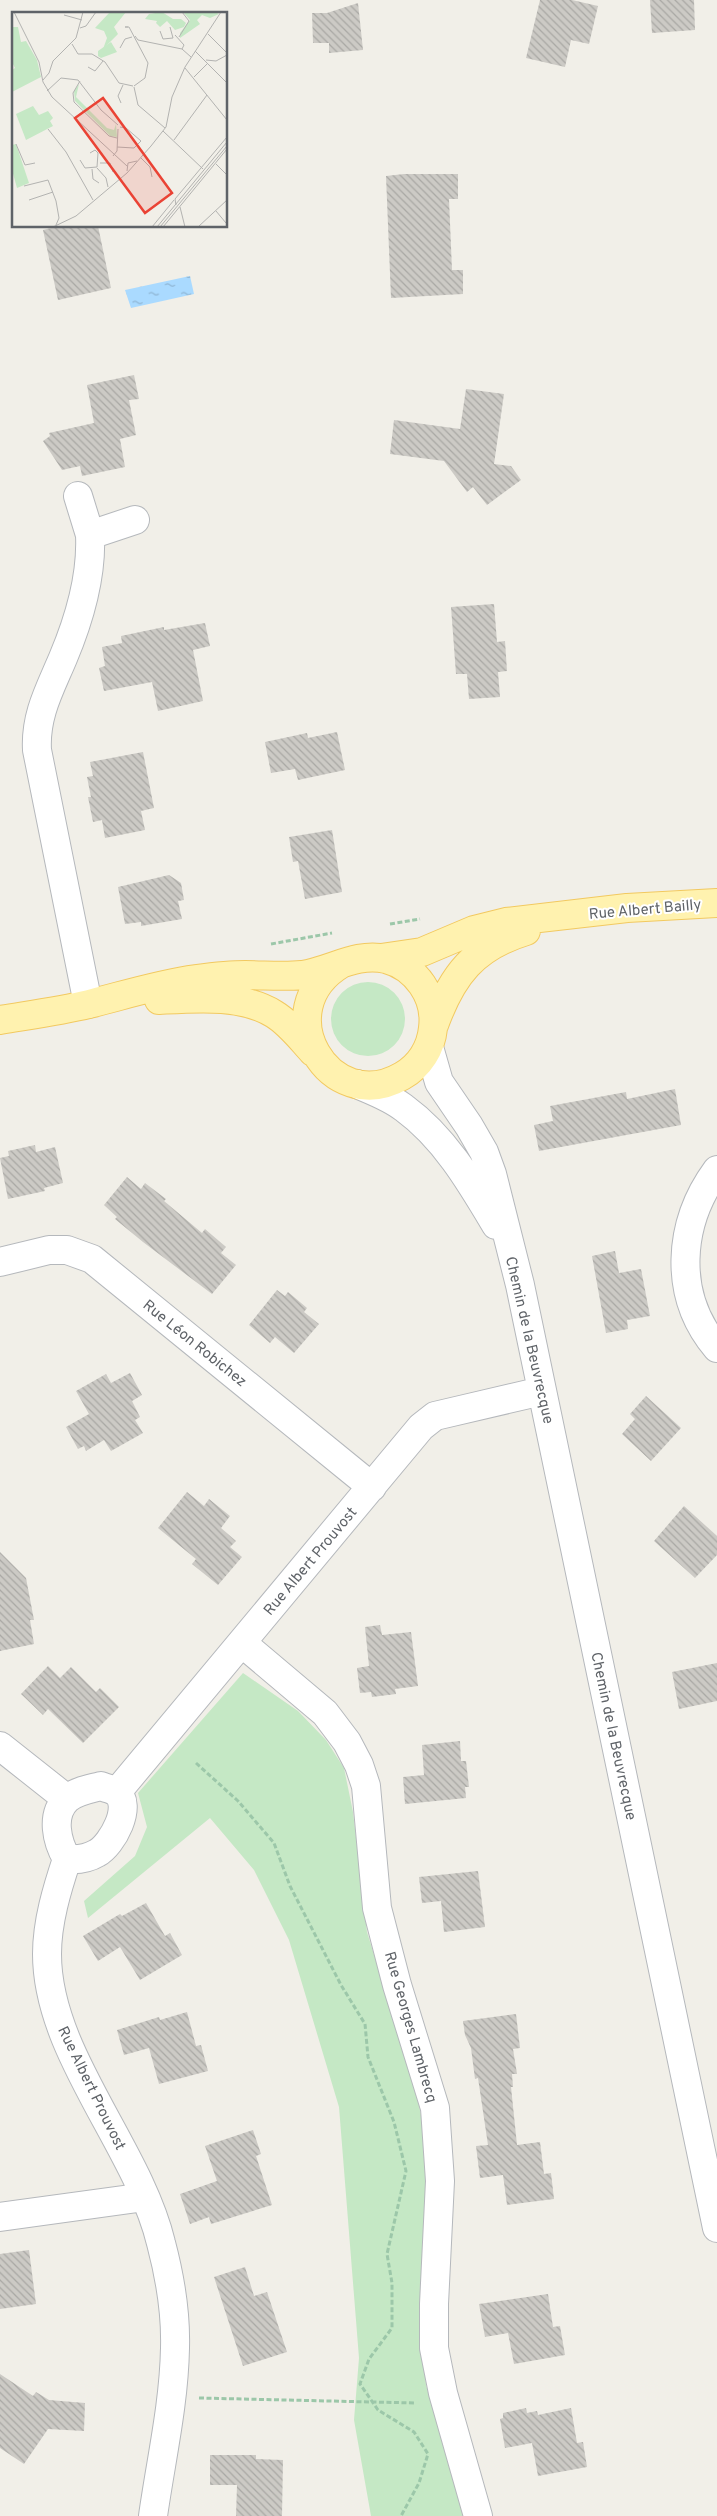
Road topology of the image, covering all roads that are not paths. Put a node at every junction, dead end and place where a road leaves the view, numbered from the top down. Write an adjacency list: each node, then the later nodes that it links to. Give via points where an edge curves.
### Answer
1 (78, 496): 3 (street)
2 (135, 520): 3 (street)
3 (90, 535): 8 (street, via 91,554 82,604 38,717 36,735)
4 (717, 903): 5 (main road, Rue Albert Bailly)
5 (572, 916): 6 (main road, via 488,925 422,952); 10 (main road, via 504,938 479,953 449,989)
6 (379, 958): 7 (main road, via 359,958); 10 (main road, via 404,967 417,978 430,1000)
7 (341, 964): 8 (main road, via 302,975 244,975 195,980 137,990); 11 (main road, via 319,983 307,1009 308,1039)
8 (88, 1004): 9 (main road); 11 (main road, via 210,999 257,1006 274,1014)
9 (0, 1020)
10 (431, 1036): 12 (main road, via 415,1066 396,1080 373,1085); 14 (street, Chemin de la Beuvrecque, via 439,1082 484,1152 501,1206)
11 (317, 1056): 12 (main road, via 330,1071)
12 (357, 1084): 14 (street, Chemin de la Beuvrecque, via 404,1108 426,1127 451,1155)
13 (717, 1170): 16 (street, via 701,1194 689,1224 685,1257 688,1290 709,1338)
14 (508, 1245): 17 (street, Chemin de la Beuvrecque, via 520,1285)
15 (0, 1262): 18 (street, Rue Léon Robichez, via 49,1250 67,1250 92,1259)
16 (717, 1348)
17 (542, 1391): 18 (street, Rue Albert Prouvost, via 435,1416); 26 (street, Chemin de la Beuvrecque)
18 (372, 1487): 19 (street, Rue Albert Prouvost)
19 (242, 1643): 21 (street, Rue Albert Prouvost); 28 (street, Rue Georges Lambrecq, via 336,1725 359,1765 366,1786 377,1908 435,2108 440,2181 434,2348 446,2404)
20 (0, 1746): 22 (street)
21 (116, 1792): 22 (street, via 101,1786); 23 (street, via 122,1801 123,1811 112,1839 99,1852 80,1860)
22 (67, 1799): 23 (street, via 56,1831 59,1846)
23 (67, 1859): 24 (street, Rue Albert Prouvost, via 49,1931 47,1954 52,1994 71,2049)
24 (146, 2198): 25 (street); 27 (street, Rue Albert Prouvost, via 161,2243 172,2296 175,2346 171,2398)
25 (0, 2217)
26 (717, 2228)
27 (153, 2516)
28 (478, 2516)

